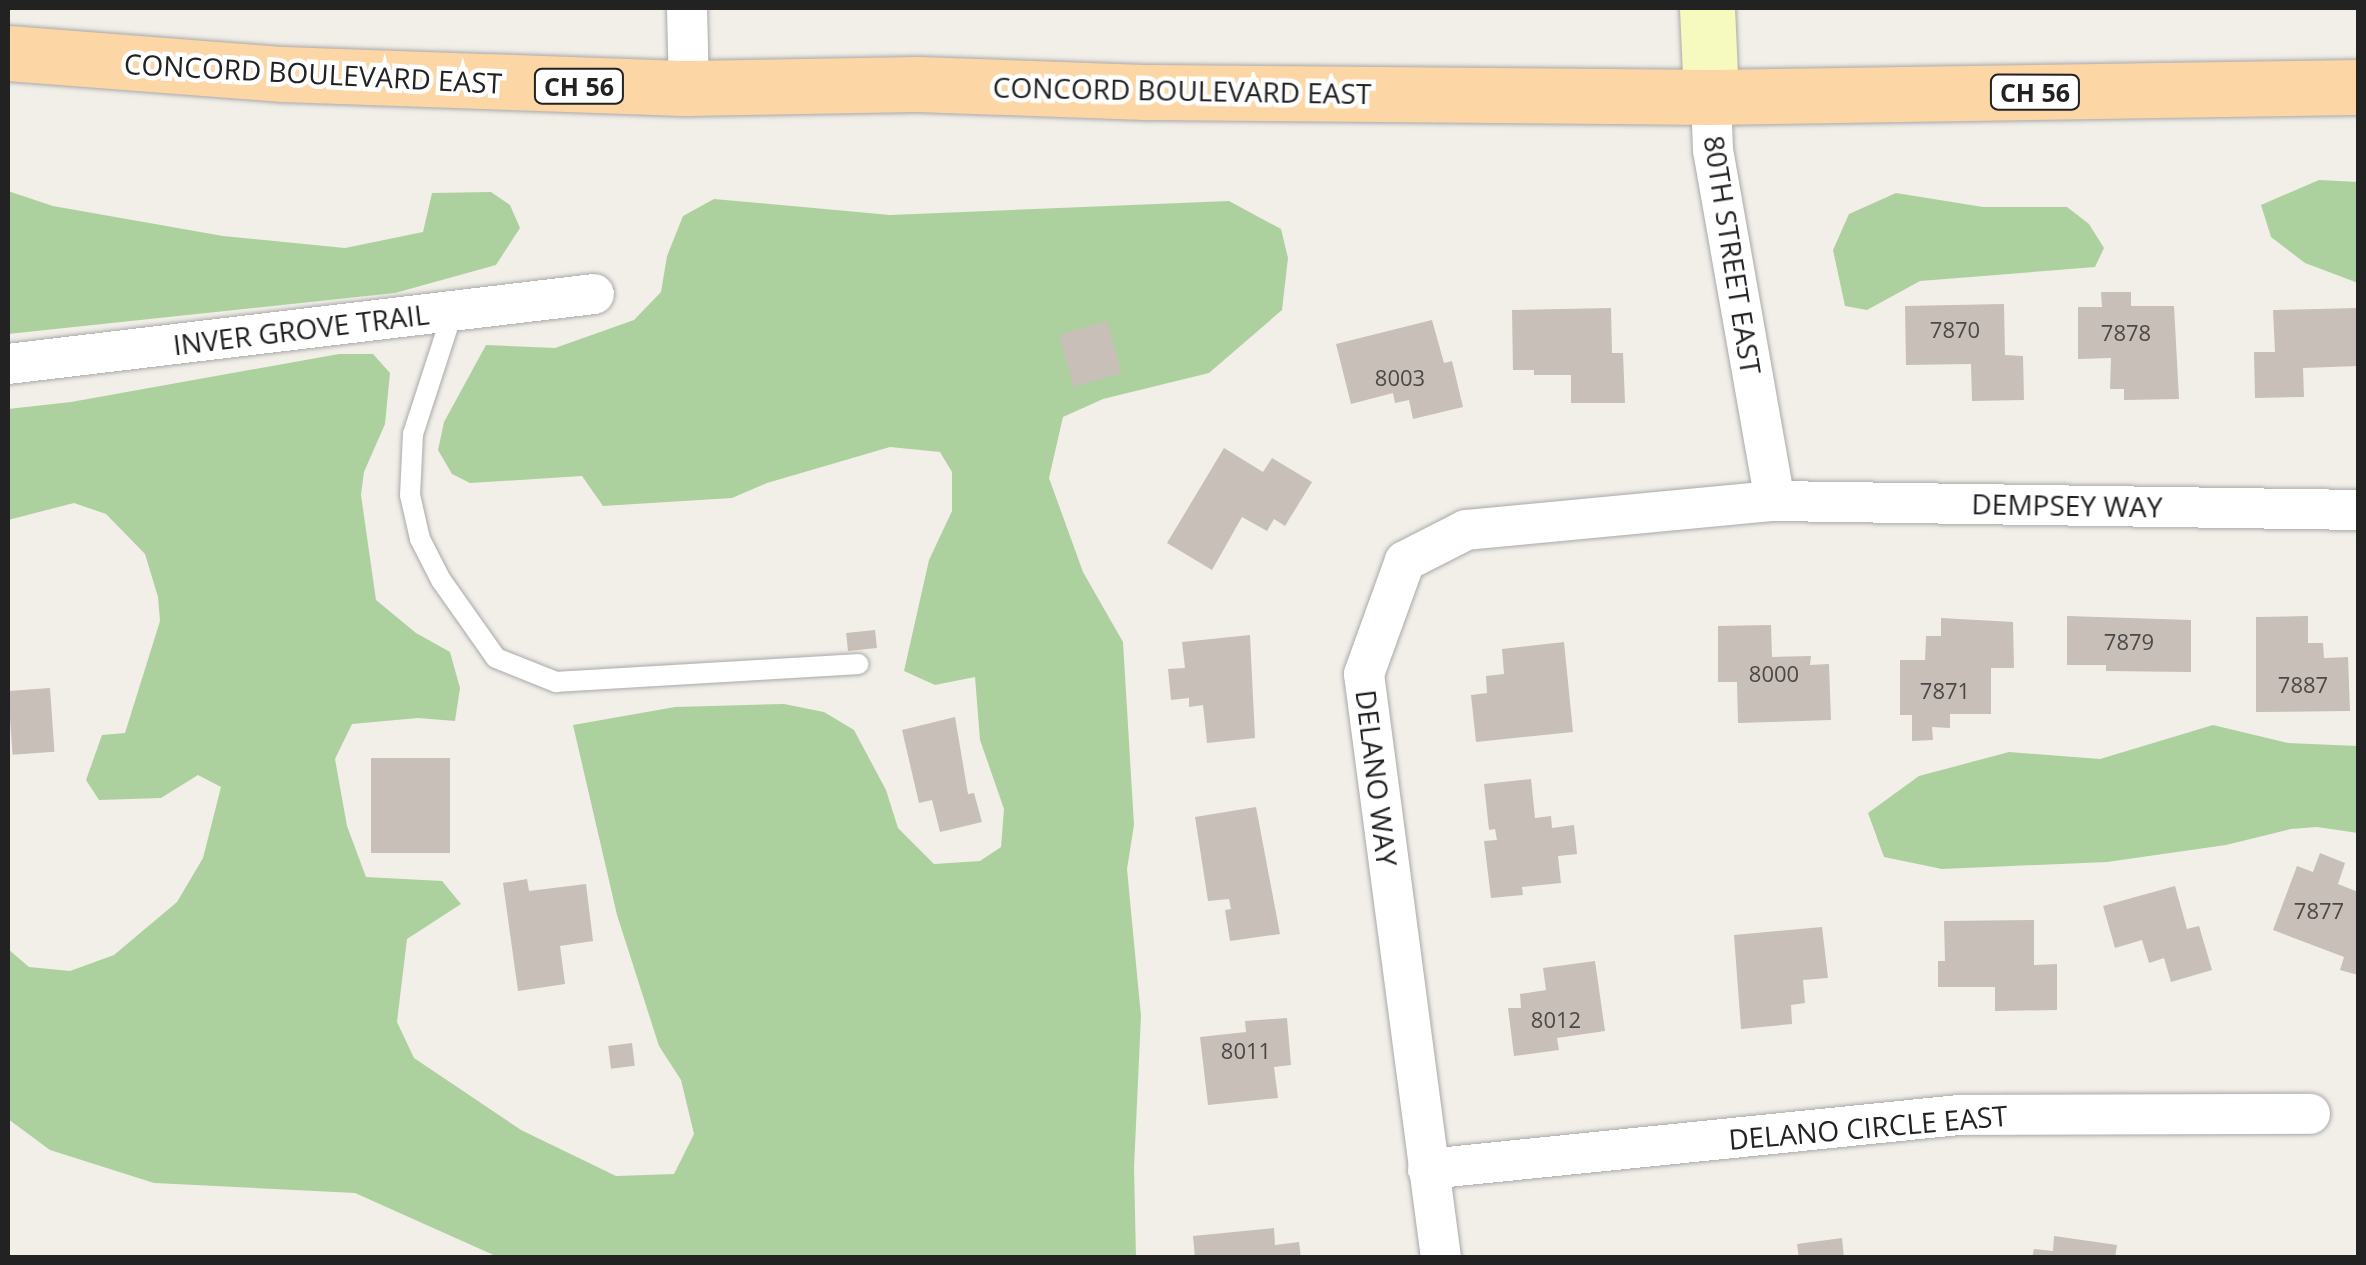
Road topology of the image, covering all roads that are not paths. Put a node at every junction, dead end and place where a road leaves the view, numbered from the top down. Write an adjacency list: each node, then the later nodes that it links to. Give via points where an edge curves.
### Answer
1 (687, 8): 5 (street)
2 (1706, 8): 6 (street, 80TH STREET EAST)
3 (8, 53): 5 (main road, CONCORD BOULEVARD EAST / CH 56, via 303,75)
4 (2358, 87): 6 (main road, CONCORD BOULEVARD EAST / CH 56)
5 (689, 88): 6 (main road, CONCORD BOULEVARD EAST / CH 56, via 917,84)
6 (1710, 97): 10 (street, 80TH STREET EAST, via 1713,150)
7 (594, 294): 8 (street, INVER GROVE TRAIL)
8 (454, 311): 9 (street, INVER GROVE TRAIL); 12 (lane, via 412,434 410,495 420,539 441,580 496,658 556,682)
9 (8, 364)
10 (1775, 501): 11 (street, DEMPSEY WAY); 14 (street, DELANO WAY, via 1466,530 1405,562 1364,674)
11 (2358, 510)
12 (858, 664)
13 (2310, 1114): 14 (street, DELANO CIRCLE EAST, via 1959,1115)
14 (1428, 1169): 15 (street, DELANO WAY)
15 (1440, 1258)

